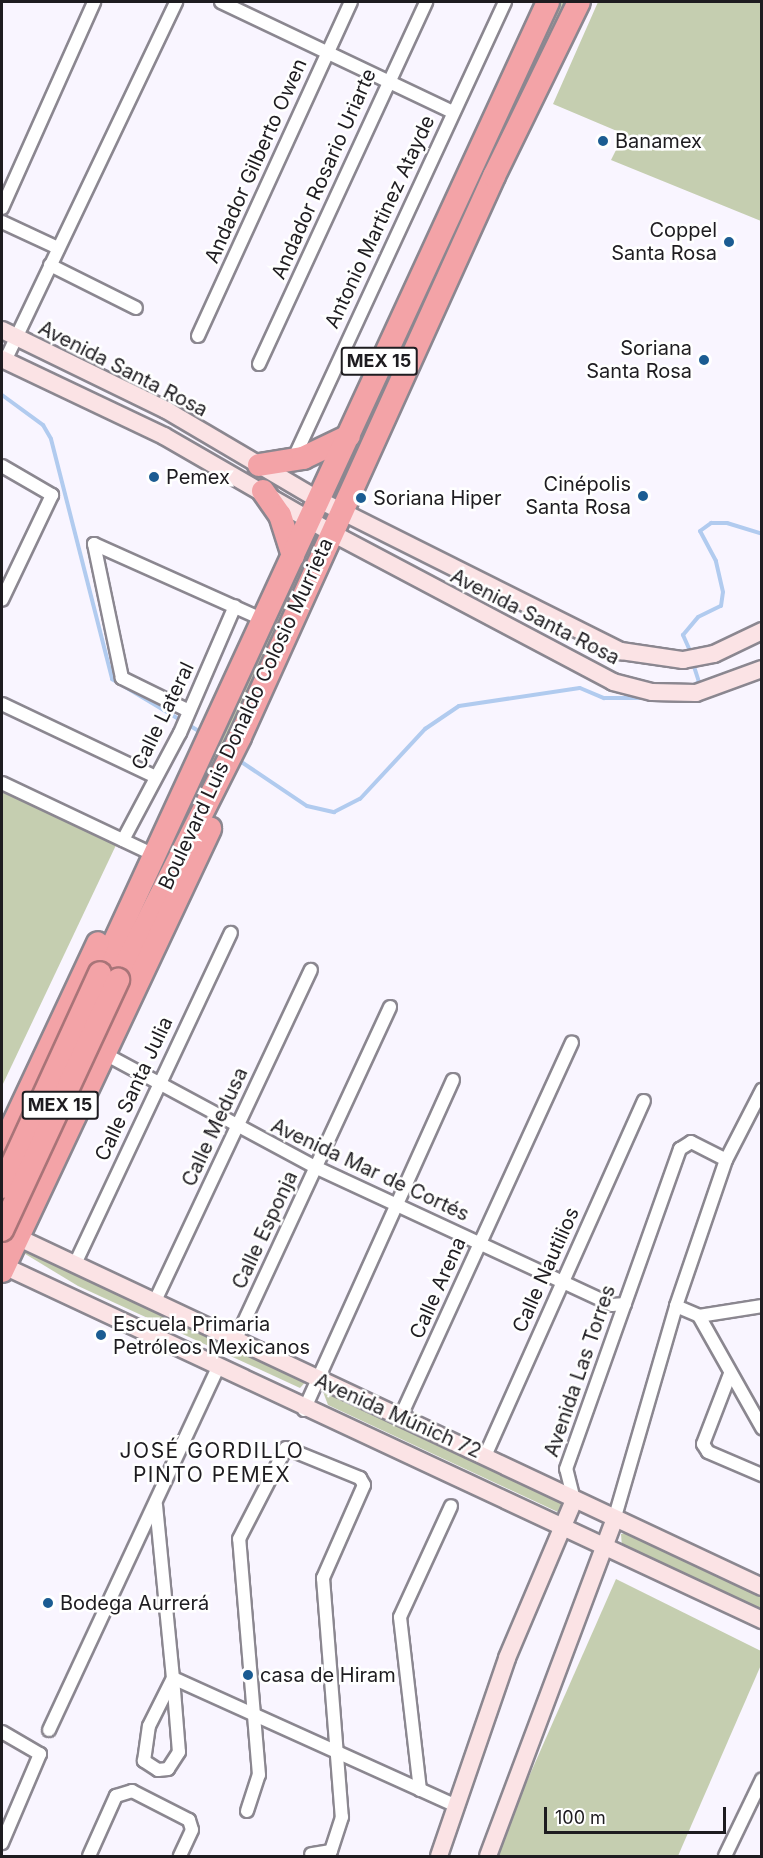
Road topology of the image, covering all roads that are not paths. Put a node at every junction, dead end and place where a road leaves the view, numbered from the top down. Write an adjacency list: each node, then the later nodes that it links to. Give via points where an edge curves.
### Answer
1 (94, 2): 12 (street)
2 (176, 2): 14 (street)
3 (221, 2): 9 (street)
4 (351, 2): 9 (street, Andador Gilberto Owen)
5 (426, 2): 10 (street, Andador Rosario Uriarte)
6 (505, 2): 11 (street, Antonio Martinez Atayde)
7 (548, 2): 21 (highway, Boulevard Luis Donaldo Colosio Murrieta / MEX 15, via 387,341)
8 (579, 2): 27 (highway, Boulevard Luis Donaldo Colosio Murrieta / MEX 15)
9 (328, 51): 10 (street); 18 (street, Andador Gilberto Owen)
10 (388, 81): 11 (street); 20 (street, Andador Rosario Uriarte)
11 (453, 112): 22 (street, Antonio Martinez Atayde)
12 (2, 208)
13 (2, 222): 14 (street)
14 (58, 248): 15 (street)
15 (50, 266): 16 (street); 17 (street)
16 (136, 308)
17 (9, 334): 19 (street); 23 (main road, Avenida Santa Rosa, via 166,410)
18 (198, 336)
19 (3, 360): 25 (main road, Avenida Santa Rosa, via 164,436)
20 (259, 364)
21 (349, 436): 22 (highway); 26 (highway, Boulevard Luis Donaldo Colosio Murrieta / MEX 15)
22 (293, 460): 23 (highway)
23 (259, 465): 26 (main road, Avenida Santa Rosa)
24 (2, 466): 30 (street, via 52,495)
25 (263, 491): 26 (main road, Avenida Santa Rosa); 29 (highway, via 280,515)
26 (314, 509): 27 (main road, Avenida Santa Rosa); 28 (main road, Avenida Santa Rosa); 29 (highway, Boulevard Luis Donaldo Colosio Murrieta / MEX 15)
27 (341, 511): 28 (highway, Boulevard Luis Donaldo Colosio Murrieta / MEX 15); 33 (main road, Avenida Santa Rosa, via 621,651 683,660 714,654)
28 (332, 533): 34 (main road, Avenida Santa Rosa, via 570,663 631,689 696,693); 38 (highway, Boulevard Luis Donaldo Colosio Murrieta / MEX 15)
29 (293, 556): 32 (highway, Boulevard Luis Donaldo Colosio Murrieta / MEX 15)
30 (2, 600)
31 (235, 606): 32 (street); 36 (street, Calle Lateral); 36 (street, via 96,543 122,678)
32 (262, 619): 37 (highway, Boulevard Luis Donaldo Colosio Murrieta / MEX 15)
33 (762, 632)
34 (762, 669)
35 (2, 704): 39 (street)
36 (188, 716): 39 (street, Calle Lateral)
37 (204, 754): 42 (highway, via 183,770); 45 (highway, Boulevard Luis Donaldo Colosio Murrieta / MEX 15)
38 (223, 770): 45 (highway, Boulevard Luis Donaldo Colosio Murrieta / MEX 15); 48 (highway, via 221,802)
39 (156, 777): 41 (street, Calle Lateral)
40 (2, 783): 41 (street)
41 (123, 840): 42 (street)
42 (144, 850): 54 (highway)
43 (231, 933): 50 (street, Calle Santa Julia)
44 (311, 970): 53 (street, Calle Medusa)
45 (109, 977): 58 (highway, Boulevard Luis Donaldo Colosio Murrieta / MEX 15, bridge); 60 (highway, Boulevard Luis Donaldo Colosio Murrieta / MEX 15, bridge)
46 (390, 1007): 56 (street, Calle Esponja)
47 (572, 1043): 61 (street, Calle Arena)
48 (105, 1054): 50 (street, Avenida Mar de Cortés); 57 (highway)
49 (453, 1080): 59 (street)
50 (157, 1083): 53 (street, Avenida Mar de Cortés); 62 (street, Calle Santa Julia)
51 (762, 1090): 55 (street)
52 (644, 1101): 64 (street, Calle Nautilios)
53 (236, 1129): 56 (street, Avenida Mar de Cortés); 65 (street, Calle Medusa)
54 (2, 1147): 57 (highway, via 5,1165 15,1178 30,1181)
55 (726, 1160): 66 (street, Avenida Las Torres, via 691,1142 680,1149); 67 (street)
56 (315, 1167): 59 (street, Avenida Mar de Cortés); 70 (street, Calle Esponja)
57 (46, 1174): 60 (highway)
58 (2, 1187)
59 (396, 1205): 61 (street, Avenida Mar de Cortés); 73 (street)
60 (6, 1232): 62 (main road, Avenida Múnich 72); 63 (highway)
61 (480, 1242): 64 (street, Avenida Mar de Cortés); 75 (street, Calle Arena)
62 (75, 1264): 65 (main road, Avenida Múnich 72)
63 (2, 1267): 71 (main road, Avenida Múnich 72)
64 (562, 1279): 66 (street, Avenida Mar de Cortés, via 612,1305); 77 (street, Calle Nautilios)
65 (154, 1301): 70 (main road, Avenida Múnich 72)
66 (625, 1304): 79 (street, Avenida Las Torres, via 566,1469)
67 (676, 1306): 69 (street); 82 (street)
68 (762, 1306): 69 (street)
69 (699, 1316): 72 (street)
70 (236, 1339): 73 (main road, Avenida Múnich 72)
71 (217, 1369): 74 (main road, Avenida Múnich 72); 80 (street)
72 (730, 1374): 76 (street); 78 (street, via 703,1444 708,1452)
73 (316, 1379): 74 (street); 75 (main road, Avenida Múnich 72)
74 (304, 1410): 83 (main road, Avenida Múnich 72)
75 (400, 1418): 77 (main road, Avenida Múnich 72)
76 (762, 1428)
77 (485, 1456): 79 (main road, Avenida Múnich 72)
78 (762, 1475)
79 (574, 1500): 82 (main road, Avenida Múnich 72); 83 (main road)
80 (156, 1506): 87 (street); 89 (street)
81 (452, 1506): 93 (street, via 400,1617)
82 (614, 1521): 84 (main road); 85 (main road, Avenida Múnich 72)
83 (560, 1526): 84 (main road, Avenida Múnich 72); 94 (main road)
84 (602, 1547): 86 (main road, Avenida Múnich 72); 101 (main road)
85 (762, 1587)
86 (762, 1620)
87 (173, 1678): 87 (street, via 179,1752 176,1763 158,1770 144,1761 141,1751); 88 (street)
88 (256, 1716): 91 (street); 91 (street, via 239,1539 283,1449 360,1478 364,1485 323,1578); 95 (street, via 258,1788)
89 (49, 1730)
90 (2, 1733): 96 (street, via 40,1754)
91 (338, 1756): 93 (street); 97 (street, via 340,1831 331,1851)
92 (762, 1779): 102 (street)
93 (420, 1790): 94 (street)
94 (456, 1806): 100 (main road)
95 (247, 1811)
96 (2, 1843)
97 (310, 1854)
98 (89, 1857): 99 (street, via 123,1791 162,1806 193,1826)
99 (180, 1857)
100 (439, 1857)
101 (489, 1857)
102 (725, 1857)

